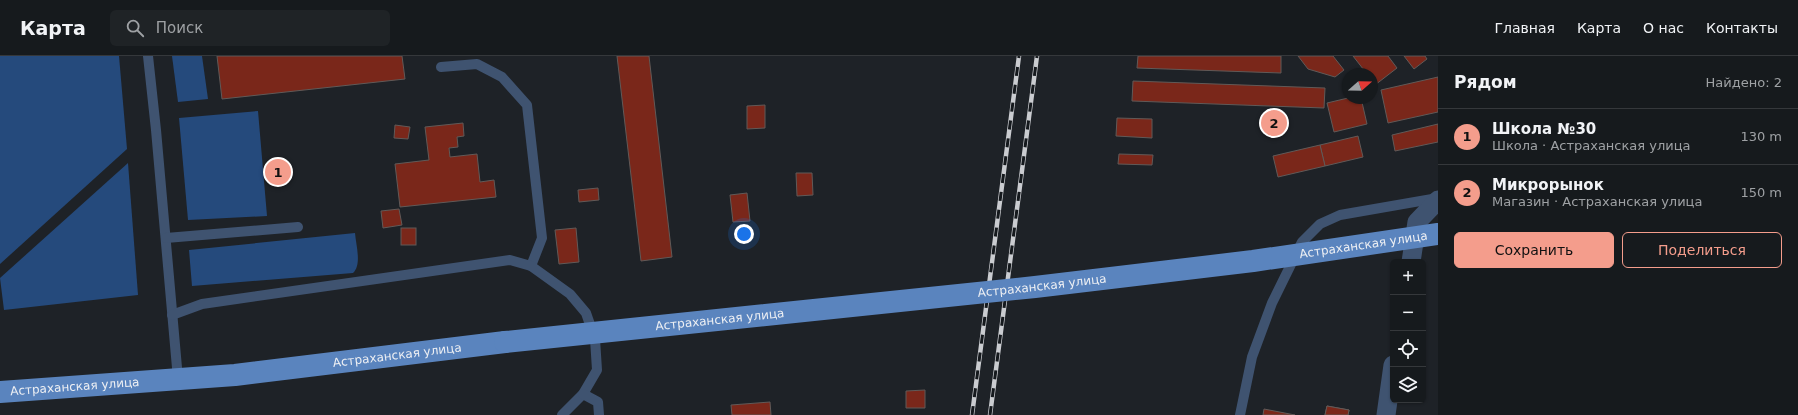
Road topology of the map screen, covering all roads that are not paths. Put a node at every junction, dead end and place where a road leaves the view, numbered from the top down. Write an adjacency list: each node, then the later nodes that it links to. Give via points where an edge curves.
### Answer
1 (148, 56): 6 (lane)
2 (441, 66): 8 (lane, via 477,64 502,77 527,105 542,238)
3 (1438, 199): 7 (street, via 1417,222); 16 (lane, via 1340,215 1320,224 1302,242 1272,303 1252,357)
4 (298, 227): 6 (lane)
5 (1438, 234): 11 (main road, Астраханская улица, bridge, via 1253,261 1035,287 505,342 235,375)
6 (166, 238): 9 (lane)
7 (1411, 259)
8 (531, 266): 9 (lane, via 510,260 202,304); 13 (lane, via 570,294 586,313 595,339 597,370)
9 (172, 315): 11 (lane)
10 (1393, 367): 17 (street)
11 (178, 379): 12 (main road, Астраханская улица)
12 (0, 392)
13 (583, 394): 14 (lane); 15 (lane, via 598,402)
14 (562, 415)
15 (599, 415)
16 (1240, 415)
17 (1386, 415)

